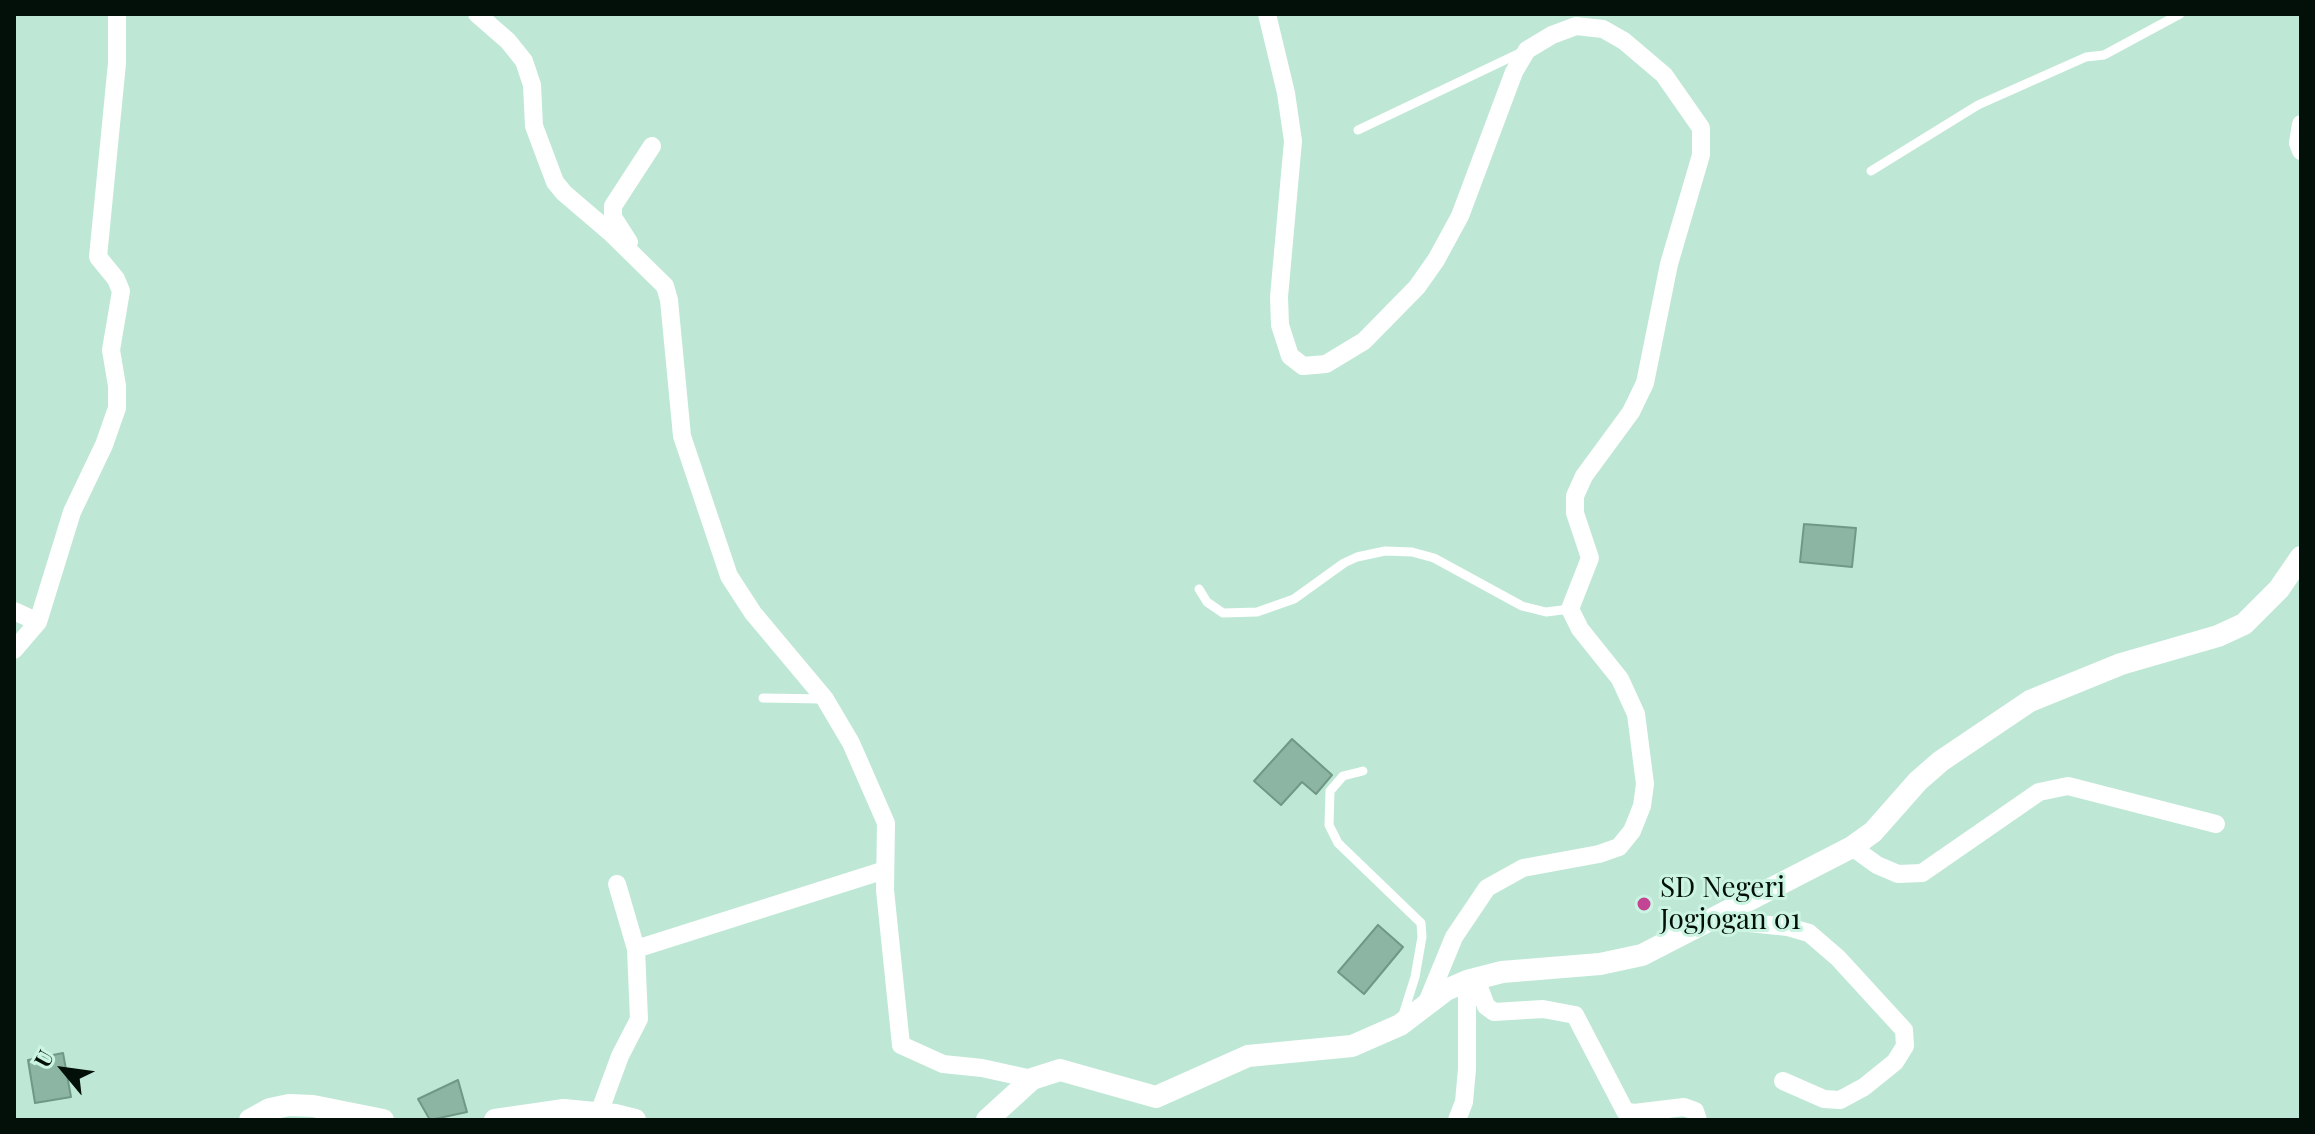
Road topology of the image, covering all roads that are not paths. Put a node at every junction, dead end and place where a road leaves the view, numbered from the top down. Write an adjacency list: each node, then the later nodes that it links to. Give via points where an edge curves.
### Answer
1 (117, 14): 16 (street, via 98,257 121,291 111,350 117,408 72,512)
2 (477, 14): 11 (street, via 524,61 532,85 534,126 555,182)
3 (1267, 14): 5 (street, via 1293,141 1280,325 1290,356 1303,366 1326,364 1364,341 1398,309 1436,260 1460,216)
4 (2180, 14): 10 (lane, via 2104,55 2086,57 1978,105)
5 (1527, 50): 7 (lane); 14 (street, via 1576,26 1603,29 1664,75 1701,128 1701,155 1669,264 1642,391 1576,488 1575,513 1590,558)
6 (2301, 124): 9 (street)
7 (1358, 130)
8 (652, 146): 11 (street, via 613,206 613,217)
9 (2301, 151)
10 (1871, 171)
11 (631, 252): 19 (street, via 665,286 682,436 729,576)
12 (2301, 557): 22 (street, via 2244,624 2053,691 1971,738 1924,775 1873,832)
13 (1199, 589): 14 (lane, via 1223,613 1257,612 1294,599 1357,557 1412,552 1434,558 1522,606 1546,612)
14 (1570, 609): 28 (street, via 1620,679 1636,714 1645,784 1635,826 1623,844 1609,851 1523,868 1487,888 1454,937)
15 (14, 611): 16 (street)
16 (38, 622): 17 (street)
17 (14, 650)
18 (763, 698): 19 (lane)
19 (825, 699): 23 (street, via 886,823)
20 (1363, 771): 29 (lane, via 1348,773 1334,784 1328,817 1338,843 1423,926)
21 (2216, 824): 22 (street, via 2068,786 2039,792 1922,873 1898,874)
22 (1852, 847): 25 (street)
23 (885, 870): 26 (street); 30 (street, via 901,1045 943,1064)
24 (617, 884): 26 (street)
25 (1710, 919): 27 (street, via 1623,960); 31 (street, via 1809,933 1904,1030 1905,1046 1895,1062 1840,1100 1824,1099)
26 (636, 949): 32 (street, via 639,1019 620,1056)
27 (1471, 980): 28 (street); 37 (street, via 1464,1102); 38 (street, via 1494,1012 1543,1009 1575,1015 1625,1111 1684,1107 1695,1111)
28 (1426, 1005): 29 (street)
29 (1400, 1025): 30 (street, via 1346,1048 1248,1056 1156,1097 1060,1070)
30 (1032, 1079): 36 (street)
31 (1783, 1081)
32 (617, 1117): 35 (street, via 564,1110)
33 (250, 1120): 34 (street, via 289,1105)
34 (383, 1120)
35 (495, 1120)
36 (987, 1120)
37 (1457, 1120)
38 (1698, 1120)

